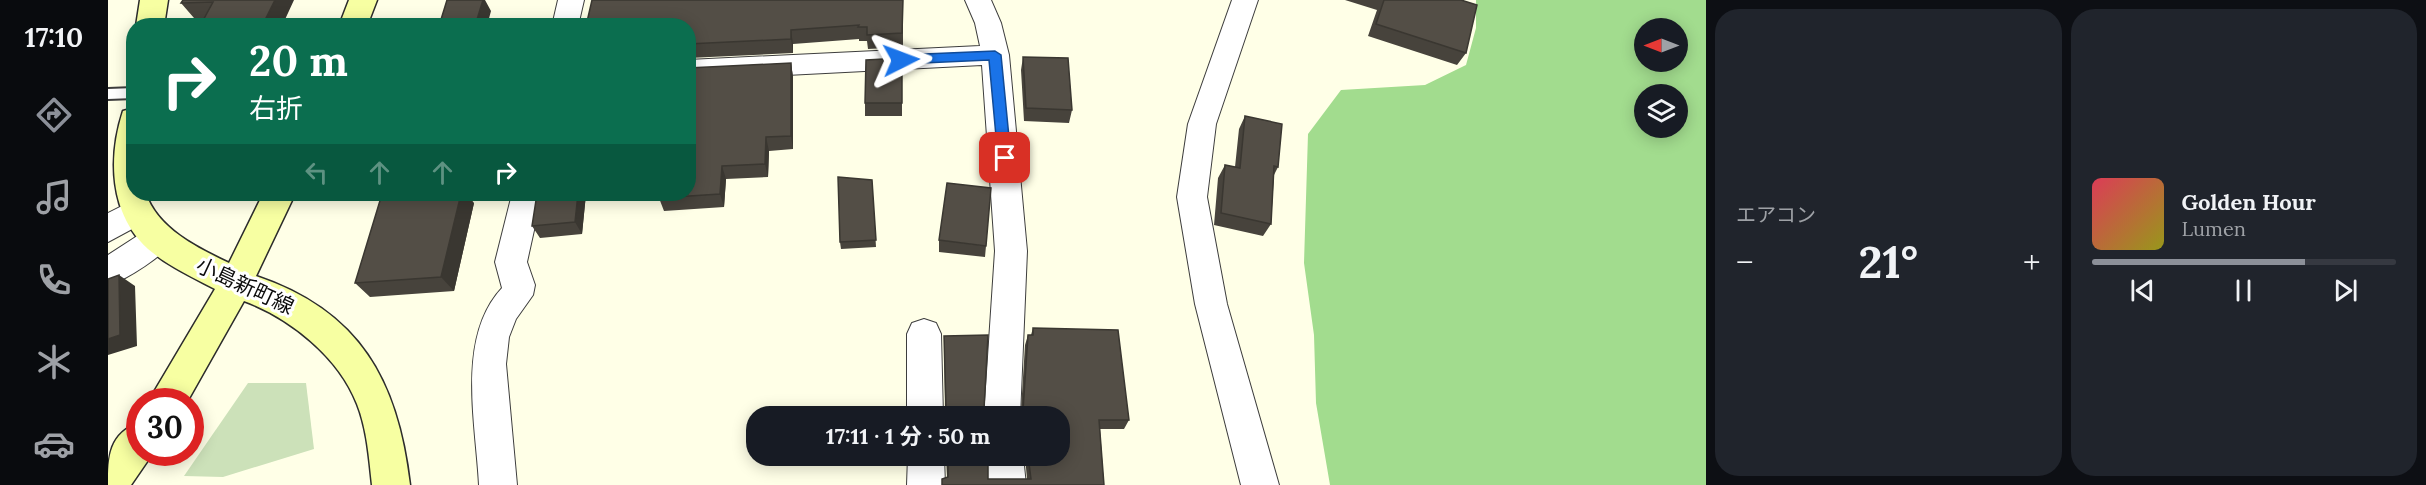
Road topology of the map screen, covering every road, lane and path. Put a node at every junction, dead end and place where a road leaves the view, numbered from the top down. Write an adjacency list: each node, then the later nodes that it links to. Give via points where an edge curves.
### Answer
1 (363, 0): 5 (main road)
2 (571, 0): 6 (street)
3 (978, 0): 7 (street)
4 (1245, 0): 33 (street, via 1202,124 1192,197 1211,304)
5 (356, 18)
6 (567, 18)
7 (995, 55): 8 (street); 24 (street, via 1011,251)
8 (696, 70)
9 (126, 93): 10 (lane)
10 (108, 94)
11 (126, 152): 12 (main road, 小島新町線, via 122,169)
12 (126, 181)
13 (132, 201): 16 (main road, 小島新町線)
14 (276, 201): 20 (main road)
15 (525, 201): 30 (street, via 511,262 519,285 517,295 503,310 489,364)
16 (136, 212): 17 (street); 18 (main road, 小島新町線)
17 (108, 229)
18 (159, 238): 19 (street); 20 (main road, 小島新町線, via 188,259)
19 (108, 272)
20 (237, 284): 22 (main road, via 200,353); 29 (main road, 小島新町線, via 278,298 305,315 349,357 374,399 387,448)
21 (924, 334): 23 (street)
22 (176, 388)
23 (925, 406)
24 (1003, 406)
25 (126, 460): 28 (main road)
26 (926, 466): 31 (street)
27 (1006, 466): 32 (street)
28 (108, 485)
29 (391, 485)
30 (498, 485)
31 (926, 485)
32 (1007, 485)
33 (1260, 485)

